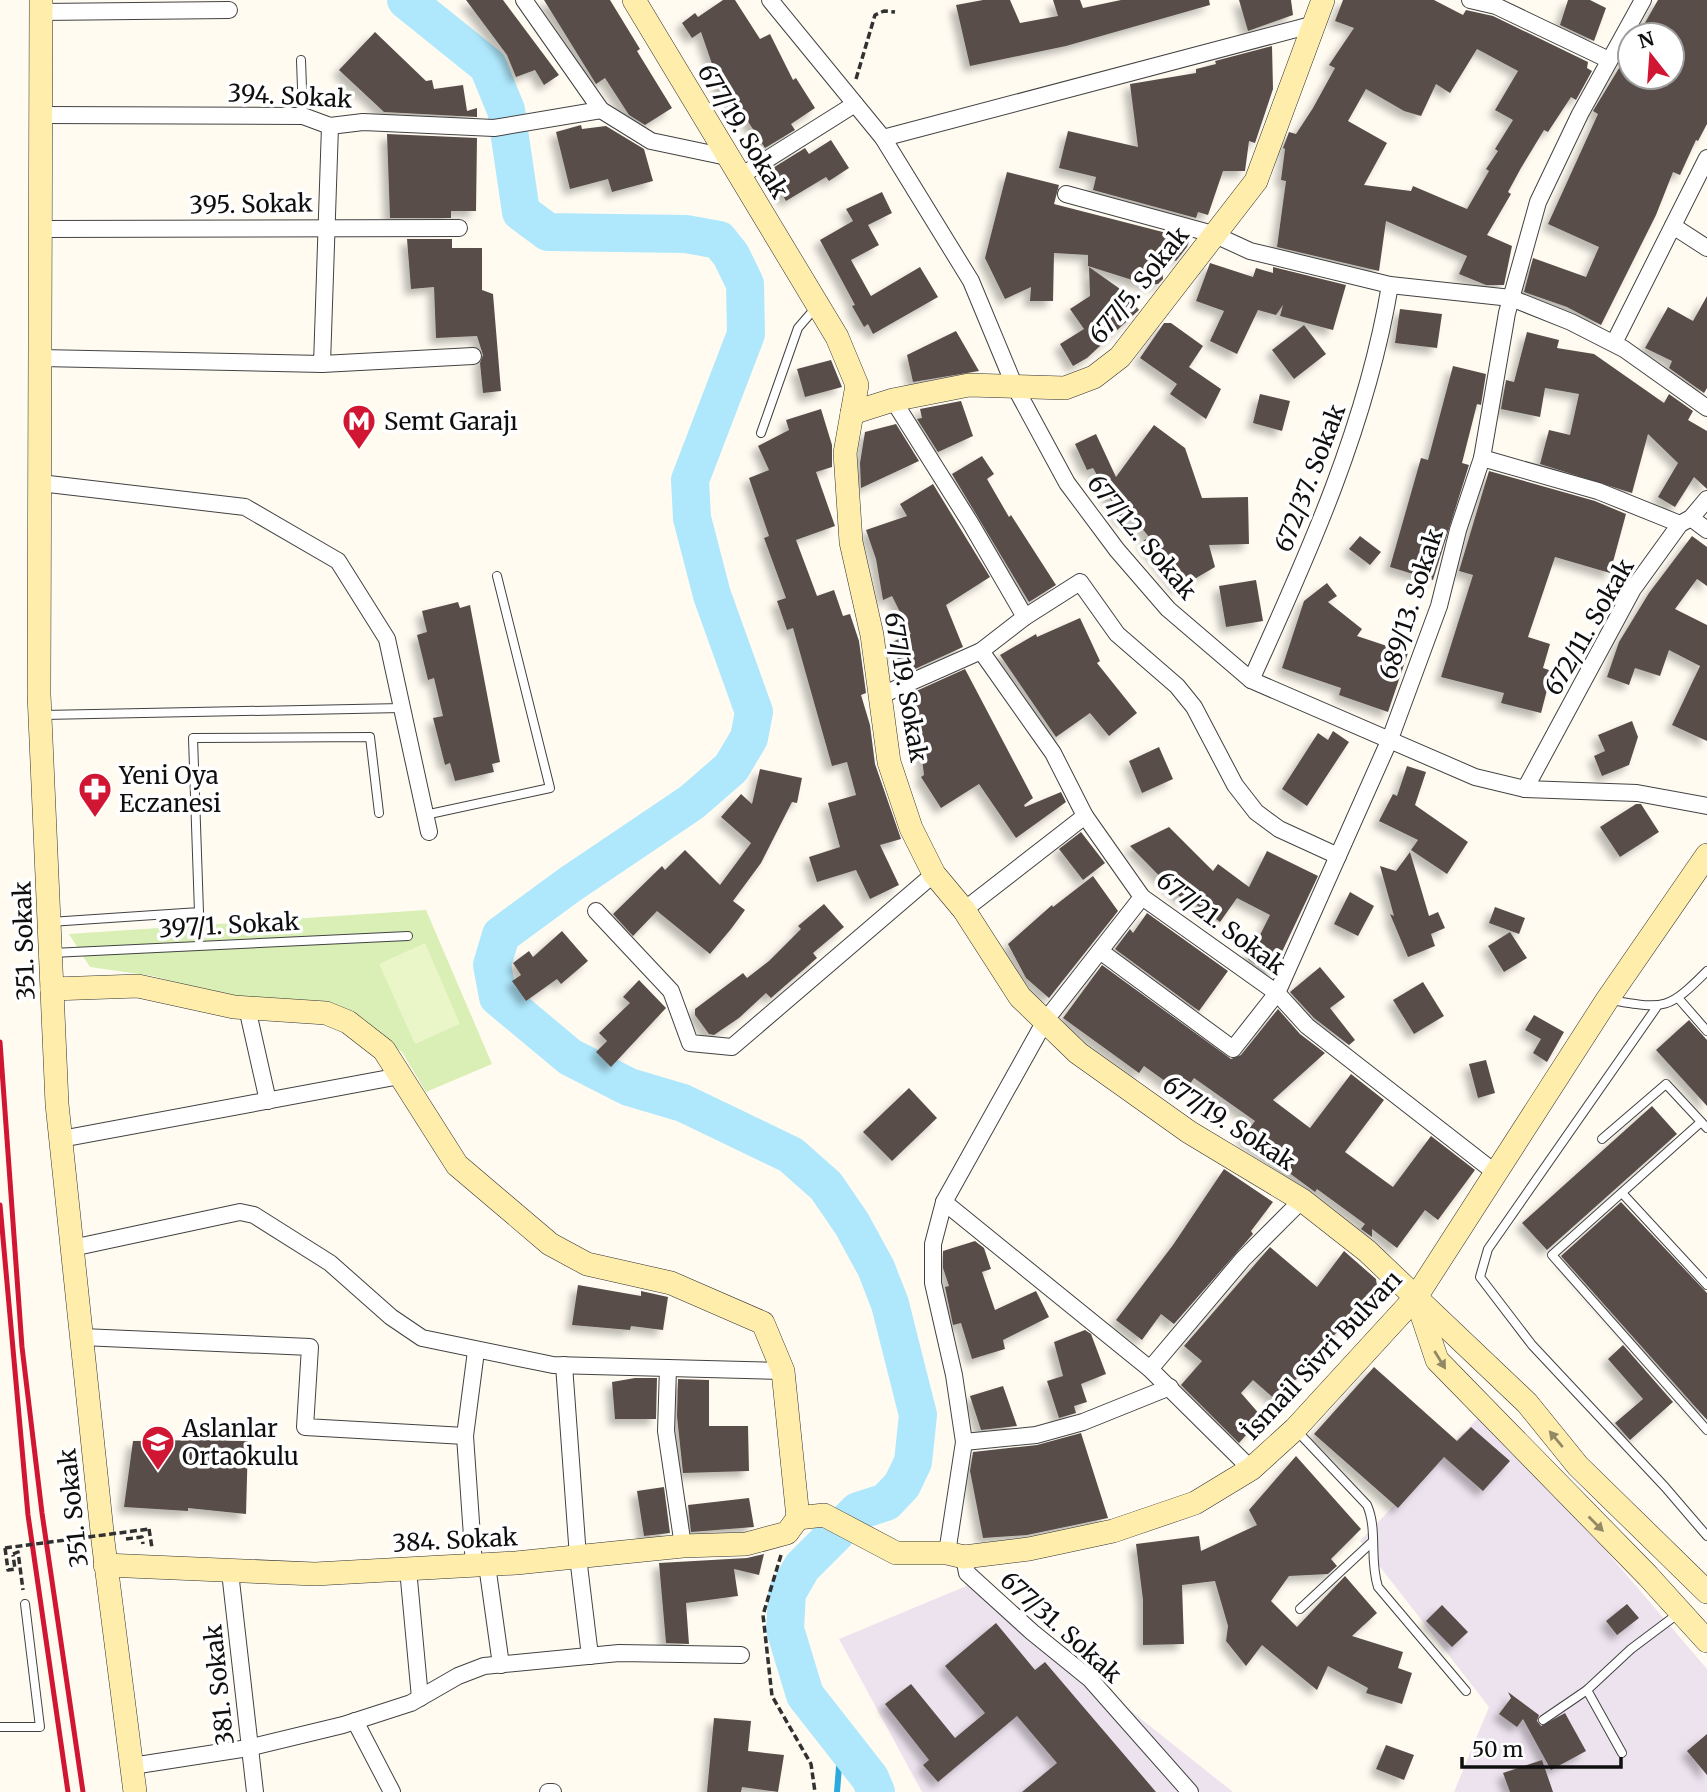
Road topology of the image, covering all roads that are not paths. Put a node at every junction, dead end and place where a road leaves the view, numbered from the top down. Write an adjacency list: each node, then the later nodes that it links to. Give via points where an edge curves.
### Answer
1 (524, 0): 13 (street)
2 (634, 0): 18 (street, 677/19. Sokak)
3 (770, 0): 12 (street, 677/12. Sokak)
4 (1323, 0): 9 (street, 677/5. Sokak)
5 (1470, 0): 11 (street, via 1496,6)
6 (1643, 0): 11 (street, 689/13. Sokak)
7 (41, 6): 8 (street); 14 (street, 351. Sokak)
8 (229, 10)
9 (1315, 24): 17 (street); 26 (street, 677/5. Sokak, via 1256,181)
10 (301, 60): 15 (lane)
11 (1609, 60): 29 (street, 689/13. Sokak, via 1538,202)
12 (853, 100): 17 (street, 677/12. Sokak); 20 (street)
13 (601, 110): 16 (street, 394. Sokak, via 494,128 363,122); 18 (street, via 651,141)
14 (42, 115): 15 (street, 394. Sokak); 25 (street, 351. Sokak)
15 (303, 116): 16 (street, 394. Sokak)
16 (330, 126): 22 (street)
17 (883, 138): 35 (street, 677/12. Sokak, via 971,281)
18 (727, 157): 20 (street, 677/19. Sokak)
19 (1707, 158): 23 (street)
20 (739, 177): 30 (street, 677/19. Sokak)
21 (1066, 194): 26 (street)
22 (327, 226): 24 (street, 395. Sokak); 25 (street, 395. Sokak); 34 (street)
23 (1673, 226): 27 (street); 31 (street)
24 (459, 228)
25 (42, 229): 33 (street, 351. Sokak)
26 (1213, 234): 28 (street, via 1250,251); 35 (street, 677/5. Sokak, via 1120,358 1094,377 1065,388)
27 (1707, 248)
28 (1390, 285): 29 (street); 48 (street, 672/37. Sokak, via 1361,414 1293,588)
29 (1511, 298): 31 (street); 40 (street, 689/13. Sokak)
30 (818, 306): 38 (street, 677/19. Sokak, via 857,385); 39 (lane, via 798,328)
31 (1614, 344): 37 (street)
32 (473, 356): 34 (street)
33 (41, 358): 34 (street); 41 (street, 351. Sokak)
34 (323, 364)
35 (1015, 387): 36 (street, 677/5. Sokak, via 969,385); 48 (street, 677/12. Sokak, via 1067,483 1117,550 1168,609)
36 (893, 400): 38 (street, 677/5. Sokak); 46 (street)
37 (1707, 408)
38 (852, 413): 49 (street, 677/19. Sokak, via 845,453 851,542)
39 (761, 433)
40 (1482, 458): 43 (street); 52 (street, 689/13. Sokak, via 1438,606)
41 (40, 483): 50 (street, via 244,507 338,561 387,639); 51 (street, 351. Sokak)
42 (1707, 499): 43 (street, 672/11. Sokak)
43 (1685, 521): 44 (street); 53 (street, 672/11. Sokak, via 1633,589)
44 (1707, 530)
45 (497, 576): 56 (lane, via 550,788)
46 (1025, 617): 47 (street); 60 (street, via 1080,582 1117,634 1177,686 1194,707 1235,785 1256,812 1279,829)
47 (981, 651): 49 (street); 57 (street, 677/21. Sokak, via 1053,753)
48 (1251, 680): 52 (street, 677/12. Sokak)
49 (882, 695): 61 (street, 677/19. Sokak, via 890,762 911,828)
50 (402, 708): 51 (lane); 56 (street)
51 (40, 715): 65 (street, 351. Sokak)
52 (1390, 739): 53 (street, 677/12. Sokak, via 1475,777); 60 (street, 689/13. Sokak)
53 (1525, 789): 54 (street, 677/12. Sokak, via 1637,793)
54 (1707, 806)
55 (379, 813): 65 (lane, via 370,737 193,738 199,912)
56 (425, 815): 58 (street)
57 (1085, 816): 62 (street, 677/21. Sokak); 63 (street)
58 (429, 832)
59 (1707, 855): 73 (street, İsmail Sivri Bulvarı)
60 (1339, 856): 71 (street, 689/13. Sokak)
61 (934, 874): 63 (street, 677/19. Sokak); 64 (street, via 732,1047 690,1043 671,991)
62 (1142, 897): 67 (street); 71 (street, 677/21. Sokak)
63 (964, 910): 76 (street, 677/19. Sokak, via 1020,997)
64 (596, 911)
65 (50, 922): 68 (street, 351. Sokak)
66 (408, 936): 68 (lane, 397/1. Sokak)
67 (1100, 951): 71 (street, 689/13. Sokak, via 1233,1049); 76 (street)
68 (52, 953): 70 (street, 351. Sokak)
69 (1707, 971): 72 (lane)
70 (52, 989): 74 (street, via 138,986); 81 (street, 351. Sokak)
71 (1277, 993): 83 (street, 677/21. Sokak, via 1307,1026)
72 (1679, 999): 75 (lane); 77 (lane)
73 (1606, 1000): 75 (lane); 83 (street, İsmail Sivri Bulvarı)
74 (247, 1008): 78 (street, via 327,1013 348,1022 384,1050); 79 (street)
75 (1656, 1008): 103 (lane, via 1488,1249 1480,1277 1532,1345)
76 (1045, 1021): 85 (street, 677/19. Sokak, via 1077,1053 1189,1132); 86 (street)
77 (1707, 1031)
78 (400, 1076): 79 (street); 95 (street, via 457,1164 550,1244 586,1264 671,1283 763,1323)
79 (268, 1101): 81 (street)
80 (1704, 1125): 82 (lane, via 1667,1084); 84 (lane)
81 (61, 1139): 87 (street, 351. Sokak)
82 (1602, 1139)
83 (1497, 1174): 89 (street, İsmail Sivri Bulvarı)
84 (1622, 1193): 88 (lane); 98 (lane, via 1552,1255)
85 (1302, 1200): 89 (street, 677/19. Sokak); 94 (street, via 1243,1259)
86 (944, 1202): 94 (street); 100 (street, via 933,1244 933,1283)
87 (72, 1248): 90 (street, 351. Sokak); 91 (street, via 240,1212 254,1215 330,1263 422,1338)
88 (1707, 1285)
89 (1416, 1297): 97 (street, İsmail Sivri Bulvarı); 112 (street, 677/19. Sokak, one-way to 89, via 1578,1466 1527,1403); 115 (street, 677/19. Sokak, one-way to 115, via 1437,1360)
90 (82, 1337): 99 (street, via 310,1347 304,1427); 108 (street, 351. Sokak)
91 (475, 1351): 92 (street); 99 (street)
92 (564, 1365): 93 (street); 107 (street)
93 (668, 1368): 95 (street); 105 (street, via 666,1432)
94 (1150, 1369): 96 (street)
95 (783, 1371): 102 (street)
96 (1171, 1388): 100 (street, via 1036,1435); 101 (street)
97 (1295, 1429): 101 (street, İsmail Sivri Bulvarı); 104 (lane, via 1367,1506 1373,1520)
98 (1707, 1430)
99 (466, 1436): 109 (street)
100 (964, 1441): 106 (street)
101 (1251, 1469): 106 (street, İsmail Sivri Bulvarı, via 1195,1503 1113,1531 1029,1549)
102 (793, 1526): 105 (street, 384. Sokak, via 746,1544); 106 (street, İsmail Sivri Bulvarı, via 824,1515 896,1553)
103 (1707, 1536)
104 (1371, 1542): 114 (lane); 121 (lane, via 1378,1587)
105 (682, 1546): 107 (street, 384. Sokak)
106 (955, 1555): 134 (street, 677/31. Sokak, via 967,1573 1090,1679)
107 (578, 1557): 109 (street, 384. Sokak); 118 (street)
108 (106, 1565): 111 (street, 384. Sokak); 128 (street, 351. Sokak)
109 (481, 1565): 110 (street, 384. Sokak); 119 (street)
110 (408, 1569): 111 (street, 384. Sokak); 122 (street)
111 (230, 1572): 126 (street, 381. Sokak)
112 (1707, 1592)
113 (25, 1604): 125 (lane, via 40,1727)
114 (1300, 1609)
115 (1680, 1612): 116 (street, 677/19. Sokak); 120 (lane)
116 (1707, 1641)
117 (741, 1655): 118 (street)
118 (590, 1656): 119 (street)
119 (501, 1665): 122 (street, via 458,1676)
120 (1587, 1690): 123 (lane); 127 (lane)
121 (1466, 1691)
122 (420, 1698): 124 (street)
123 (1543, 1720)
124 (355, 1721): 126 (street); 131 (street)
125 (0, 1727)
126 (248, 1748): 128 (street); 130 (street, 381. Sokak)
127 (1622, 1753)
128 (132, 1766): 129 (street, 351. Sokak)
129 (135, 1792)
130 (256, 1792)
131 (392, 1792)
132 (548, 1792): 133 (street)
133 (553, 1792)
134 (1191, 1792)

